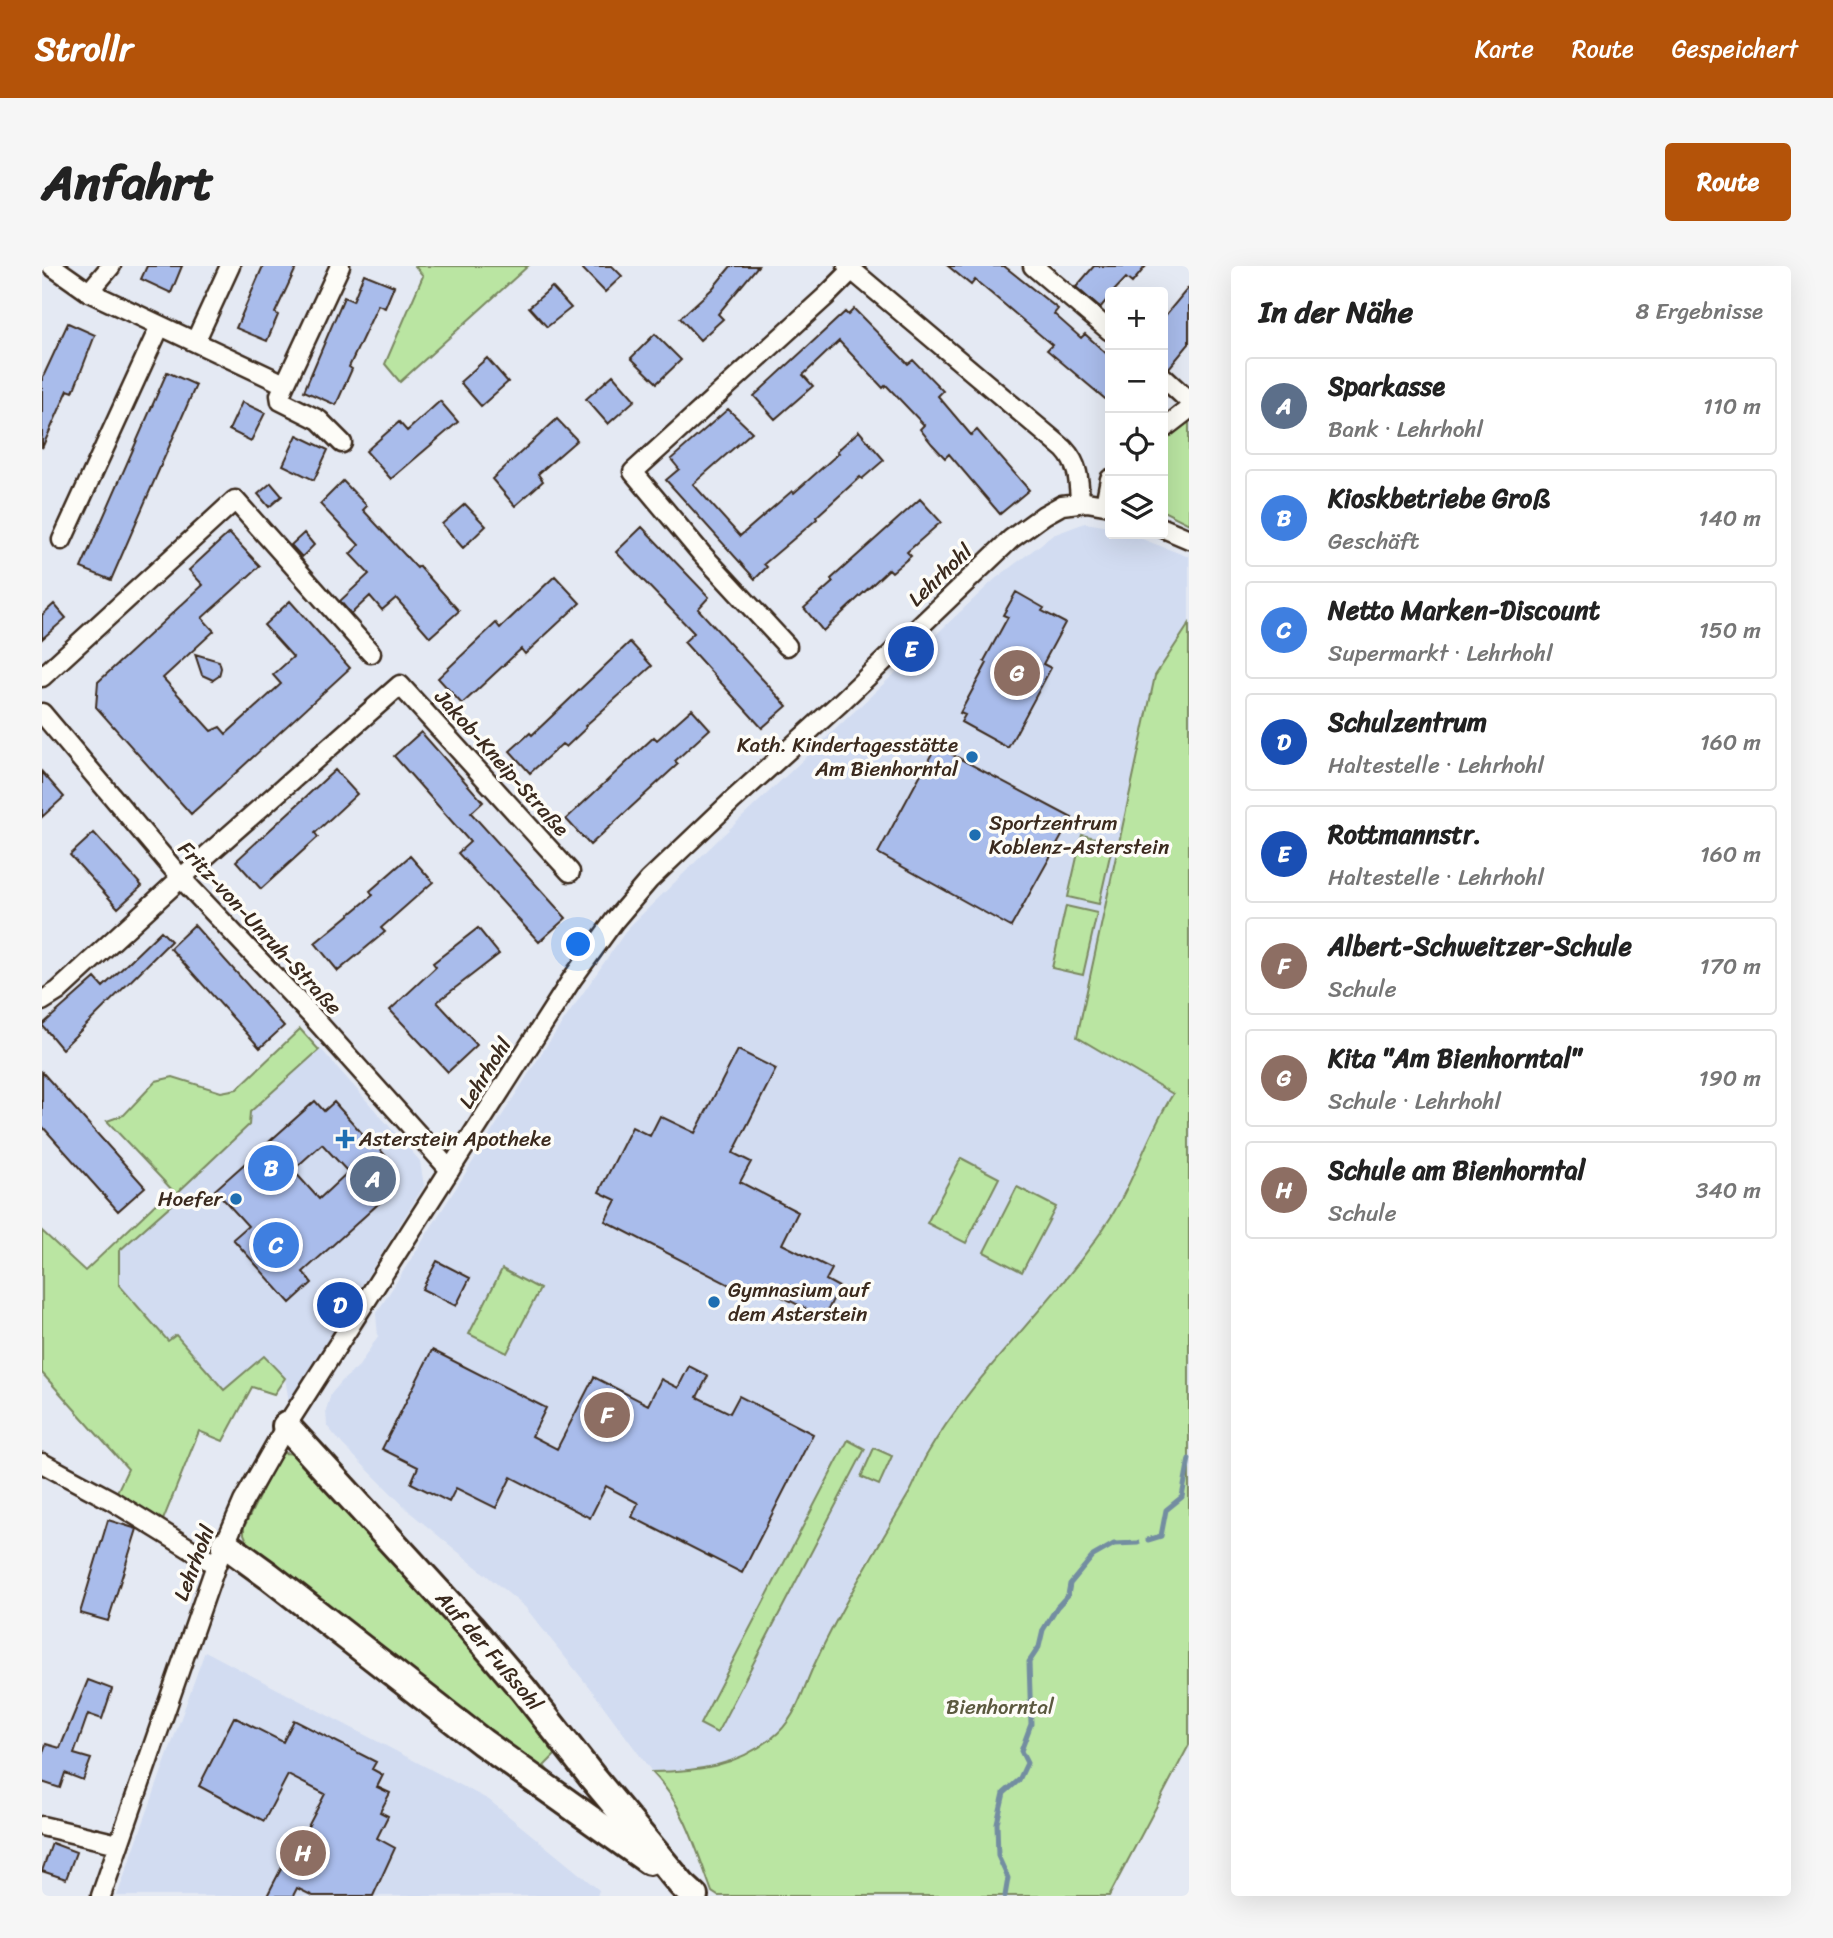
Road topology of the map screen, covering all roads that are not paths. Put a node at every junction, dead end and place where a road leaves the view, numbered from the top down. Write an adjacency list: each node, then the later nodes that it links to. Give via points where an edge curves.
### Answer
1 (52, 266): 7 (street)
2 (111, 266): 7 (street)
3 (230, 266): 10 (street)
4 (340, 266): 12 (street)
5 (1033, 266): 9 (street)
6 (850, 268): 17 (street, via 1072,457); 22 (street, via 825,297 632,472)
7 (89, 292): 8 (street)
8 (160, 326): 10 (street); 21 (street)
9 (1105, 327)
10 (195, 342): 12 (street)
11 (1168, 382): 13 (street)
12 (284, 384): 16 (street, via 281,401 319,420)
13 (1189, 401)
14 (1189, 409): 15 (street)
15 (1168, 425)
16 (342, 443)
17 (1080, 502): 18 (street); 29 (street, Lehrhohl, via 1053,509 1011,540 643,887 572,979)
18 (1105, 505)
19 (1168, 530): 20 (street)
20 (1189, 539)
21 (62, 540)
22 (787, 646)
23 (371, 653): 24 (street, via 235,500)
24 (42, 677)
25 (42, 713): 27 (street, Fritz-von-Unruh-Straße)
26 (570, 872): 27 (street, Jakob-Kneip-Straße, via 400,685)
27 (181, 878): 28 (street); 29 (street, Fritz-von-Unruh-Straße)
28 (42, 1001)
29 (450, 1170): 30 (street, Lehrhohl)
30 (286, 1426): 32 (street, Lehrhohl, via 253,1481); 35 (street, Auf der Fußsohl, via 514,1679)
31 (42, 1463): 32 (street)
32 (221, 1554): 34 (street, Lehrhohl); 35 (street, Auf der Fußsohl, via 270,1576 482,1742)
33 (42, 1826): 34 (street)
34 (118, 1844): 36 (street, Lehrhohl)
35 (688, 1891)
36 (100, 1896)

